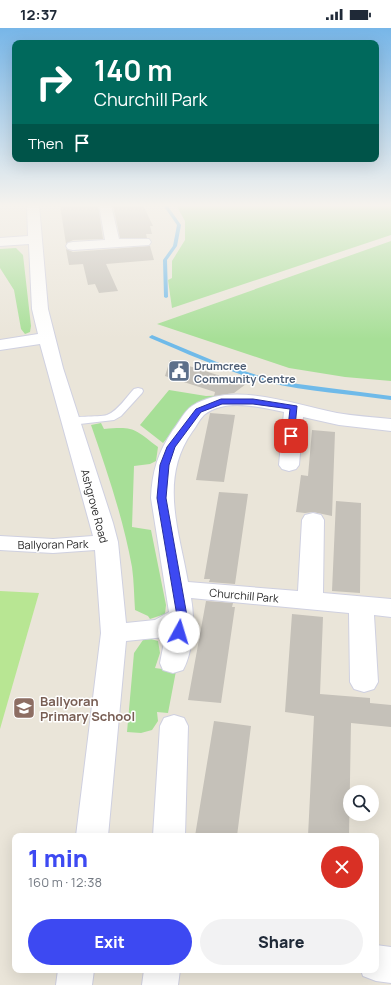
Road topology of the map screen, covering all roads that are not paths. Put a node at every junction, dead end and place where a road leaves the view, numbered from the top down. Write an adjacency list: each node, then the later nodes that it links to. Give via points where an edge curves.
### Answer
1 (36, 250): 2 (street, Ashgrove Road, via 40,309)
2 (48, 338): 3 (street); 6 (street, Ashgrove Road, via 54,368)
3 (0, 345)
4 (138, 391): 6 (lane, via 110,418)
5 (294, 408): 7 (street, via 338,419); 8 (street); 12 (street, via 253,402 221,401 198,410 171,447 164,465 162,498)
6 (71, 422): 10 (street, Ashgrove Road)
7 (391, 425)
8 (289, 465)
9 (313, 520): 13 (street)
10 (106, 542): 11 (street, Ballyoran Park, via 53,546); 17 (street, Ashgrove Road)
11 (0, 543)
12 (178, 589): 13 (street, Churchill Park); 16 (street)
13 (310, 600): 14 (street, Churchill Park)
14 (361, 605): 15 (street, Churchill Park); 19 (street)
15 (391, 608)
16 (182, 616): 17 (street, via 160,629); 18 (street)
17 (114, 633): 21 (street, Ashgrove Road)
18 (174, 663)
19 (364, 682)
20 (174, 726): 22 (street)
21 (92, 833)
22 (169, 833)
23 (379, 963): 24 (street)
24 (391, 965)
25 (76, 973): 27 (street)
26 (162, 973): 28 (street)
27 (74, 985)
28 (160, 985)

